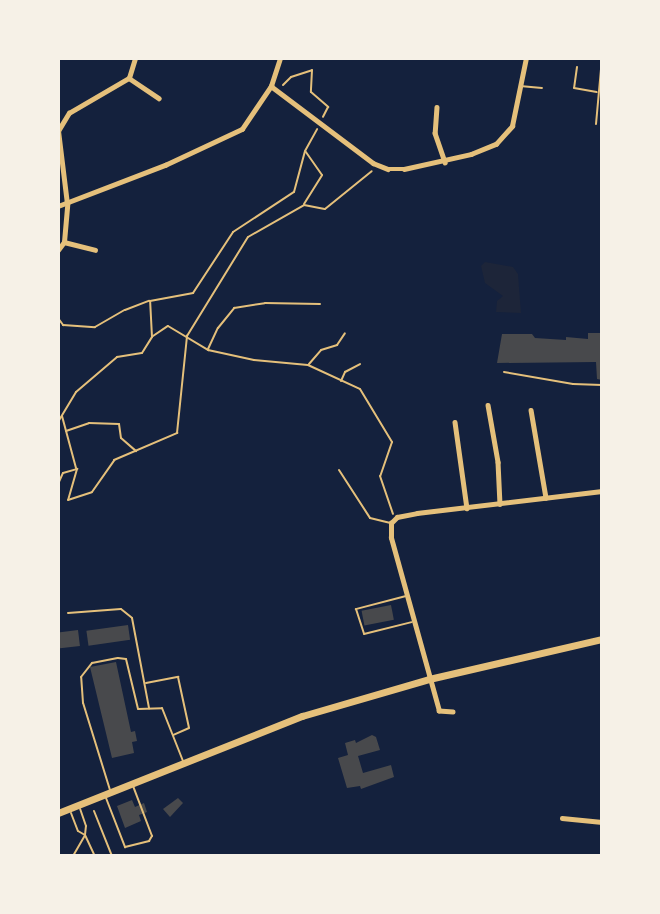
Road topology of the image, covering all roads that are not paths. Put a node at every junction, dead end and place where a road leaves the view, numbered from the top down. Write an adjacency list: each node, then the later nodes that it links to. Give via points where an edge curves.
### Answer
1 (135, 58): 6 (street)
2 (280, 58): 7 (street)
3 (526, 58): 8 (street)
4 (602, 58): 10 (lane)
5 (577, 67): 10 (lane, via 574,88)
6 (129, 78): 11 (street); 15 (street, via 62,121 58,145)
7 (271, 86): 14 (street, via 379,165 404,169); 15 (street, via 242,129)
8 (519, 86): 9 (lane); 14 (street, via 506,134 496,144)
9 (542, 88)
10 (598, 92): 13 (lane)
11 (159, 99)
12 (437, 107): 14 (street, via 435,132)
13 (596, 124)
14 (444, 162)
15 (67, 204): 16 (street); 17 (street)
16 (58, 206)
17 (64, 242): 18 (street); 19 (street)
18 (58, 250)
19 (95, 250)
20 (504, 372): 21 (lane)
21 (602, 385)
22 (488, 405): 28 (street)
23 (531, 410): 27 (street)
24 (455, 422): 29 (street)
25 (339, 470): 30 (lane, via 370,518)
26 (602, 491): 27 (street)
27 (546, 498): 28 (street)
28 (499, 503): 29 (street)
29 (467, 509): 30 (street, via 417,513)
30 (391, 523): 31 (street)
31 (406, 596): 33 (street); 33 (lane, via 356,609 363,634)
32 (68, 613): 36 (lane, via 121,610 132,618)
33 (413, 622): 35 (street)
34 (602, 639): 35 (main road)
35 (429, 679): 38 (street, via 439,711); 40 (main road, via 302,716)
36 (145, 683): 37 (lane); 39 (lane, via 178,677 188,728)
37 (149, 709): 39 (lane, via 162,708); 42 (lane, via 138,709 126,659 92,663 81,677 83,703)
38 (453, 712)
39 (173, 735): 40 (lane)
40 (183, 761): 41 (main road)
41 (132, 783): 42 (main road); 42 (lane, via 152,836 149,841 125,848)
42 (108, 793): 43 (main road)
43 (78, 805): 44 (main road); 48 (lane)
44 (69, 808): 45 (main road); 48 (lane, via 78,831)
45 (58, 813)
46 (562, 818): 47 (street)
47 (602, 822)
48 (85, 835): 49 (lane); 50 (lane)
49 (73, 856)
50 (95, 856)

